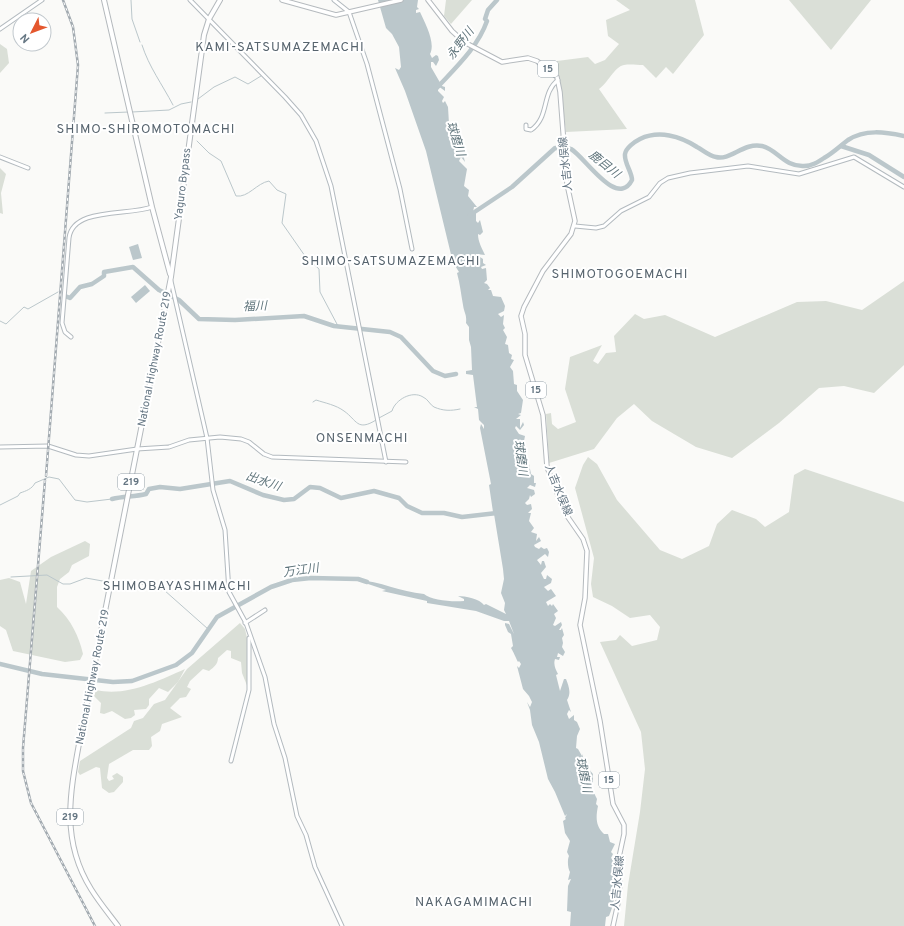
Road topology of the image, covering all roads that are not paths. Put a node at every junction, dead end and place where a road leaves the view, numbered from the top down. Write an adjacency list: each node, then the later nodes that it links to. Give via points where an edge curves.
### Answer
1 (42, 0): 11 (street)
2 (104, 0): 17 (highway)
3 (190, 0): 10 (street)
4 (220, 0): 10 (highway, Yaguro Bypass / 219)
5 (282, 0): 9 (main road, via 332,14)
6 (334, 0): 9 (street)
7 (401, 0): 9 (main road)
8 (428, 0): 12 (main road, 15, via 458,37 469,45 502,62 521,58 532,59 551,71)
9 (349, 12): 19 (street, via 381,115)
10 (209, 19): 21 (highway, Yaguro Bypass / 219, via 204,35); 27 (street, via 297,111 320,152 331,186)
11 (0, 29)
12 (558, 80): 13 (street, via 547,98 540,123 531,130 526,129); 18 (main road, 人吉水俣線 / 15, via 564,155)
13 (526, 125)
14 (0, 157): 15 (street)
15 (28, 168)
16 (904, 187): 18 (street, via 854,157 799,174 757,166 738,166 668,178 648,197 621,211 604,226)
17 (152, 207): 20 (highway); 23 (street, via 134,212 87,217 72,227 62,323 65,332)
18 (575, 226): 34 (main road, 人吉水俣線 / 15, via 538,278 521,316 525,334 525,355 543,415 547,467 565,512 583,539 587,551 585,598 580,625 600,721 613,804 624,825 618,862 618,903)
19 (412, 249)
20 (167, 262): 21 (highway); 22 (highway)
21 (172, 262): 22 (highway, Yaguro Bypass / 219)
22 (170, 277): 24 (street); 26 (highway, National Highway Route 219 / 219)
23 (71, 337)
24 (207, 438): 26 (street, via 189,440 169,448); 27 (street, via 241,439 272,457); 30 (street, via 213,490 225,530 229,592)
25 (0, 447): 26 (street, via 48,446 85,456)
26 (137, 449): 32 (highway, National Highway Route 219 / 219, via 72,780 70,813 71,838 77,860 90,888)
27 (386, 462): 28 (street)
28 (406, 462)
29 (265, 610): 30 (street)
30 (245, 622): 31 (street, via 250,642 249,690); 33 (street, via 267,684 274,724 285,758 297,816 306,835 315,867)
31 (231, 761)
32 (118, 926)
33 (342, 926)
34 (613, 926)

